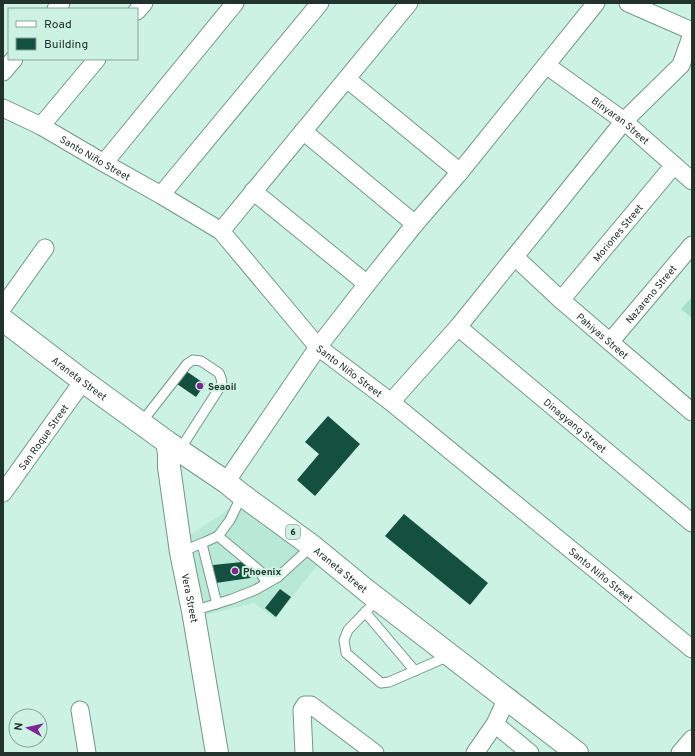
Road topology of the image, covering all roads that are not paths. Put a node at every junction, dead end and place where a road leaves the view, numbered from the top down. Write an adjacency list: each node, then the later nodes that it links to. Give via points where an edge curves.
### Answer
1 (235, 3): 17 (street)
2 (320, 3): 22 (street)
3 (409, 3): 12 (street)
4 (596, 3): 9 (street)
5 (628, 3): 6 (street)
6 (692, 32): 10 (street)
7 (13, 60): 11 (street)
8 (96, 60): 15 (street)
9 (546, 65): 14 (street, Binyaran Street); 19 (street)
10 (686, 70): 14 (street)
11 (3, 72)
12 (346, 79): 16 (street); 19 (street)
13 (3, 108): 15 (street, Santo Niño Street)
14 (624, 121): 18 (street, Binyaran Street); 27 (street)
15 (41, 126): 17 (street, Santo Niño Street)
16 (303, 131): 21 (street); 23 (street)
17 (104, 163): 22 (street, Santo Niño Street)
18 (674, 165): 20 (street, Binyaran Street); 29 (street, Moriones Street)
19 (460, 172): 23 (street)
20 (692, 181)
21 (253, 192): 24 (street); 28 (street)
22 (161, 194): 24 (street, Santo Niño Street)
23 (415, 224): 28 (street)
24 (220, 231): 34 (street, Santo Niño Street)
25 (692, 245): 33 (street, Nazareno Street)
26 (45, 248): 30 (street)
27 (515, 257): 29 (street, Pahiyas Street); 32 (street)
28 (366, 284): 34 (street)
29 (561, 300): 33 (street, Pahiyas Street)
30 (3, 307)
31 (3, 320): 35 (main road, Araneta Street / 6)
32 (458, 327): 36 (street); 43 (street, Dinagyang Street)
33 (610, 342): 37 (street, Pahiyas Street)
34 (318, 347): 36 (street, Santo Niño Street); 40 (street)
35 (83, 381): 38 (main road, Araneta Street / 6); 41 (street, San Roque Street)
36 (391, 402): 52 (street, Santo Niño Street)
37 (692, 412)
38 (141, 423): 39 (main road, Araneta Street / 6); 39 (lane, via 187,364 193,360 201,360 219,373 222,384)
39 (173, 446): 40 (main road, Araneta Street / 6); 47 (main road, Vera Street, via 169,453 169,466)
40 (226, 482): 42 (main road, Araneta Street / 6)
41 (3, 493)
42 (242, 495): 44 (lane, via 230,520); 46 (main road, Araneta Street / 6)
43 (692, 523)
44 (218, 536): 45 (lane); 48 (lane, via 260,571)
45 (202, 544): 47 (lane); 49 (lane)
46 (312, 546): 48 (lane, via 278,577); 50 (main road, Araneta Street / 6)
47 (181, 552): 51 (main road, Vera Street)
48 (266, 583): 49 (lane, via 255,590)
49 (217, 604): 51 (lane)
50 (371, 605): 53 (main road, Araneta Street / 6); 54 (lane); 54 (lane, via 348,630 344,640 346,653 381,683)
51 (193, 611): 60 (main road, Vera Street)
52 (692, 649)
53 (451, 655): 54 (lane); 55 (main road, Araneta Street / 6)
54 (415, 671)
55 (507, 698): 57 (street); 65 (main road, Araneta Street / 6)
56 (80, 710): 59 (street)
57 (495, 724): 63 (street); 64 (street)
58 (692, 738): 66 (street)
59 (87, 753)
60 (216, 753)
61 (304, 753): 62 (street, via 302,710 305,705 311,705)
62 (375, 753)
63 (474, 753)
64 (530, 753)
65 (577, 753)
66 (680, 753)

